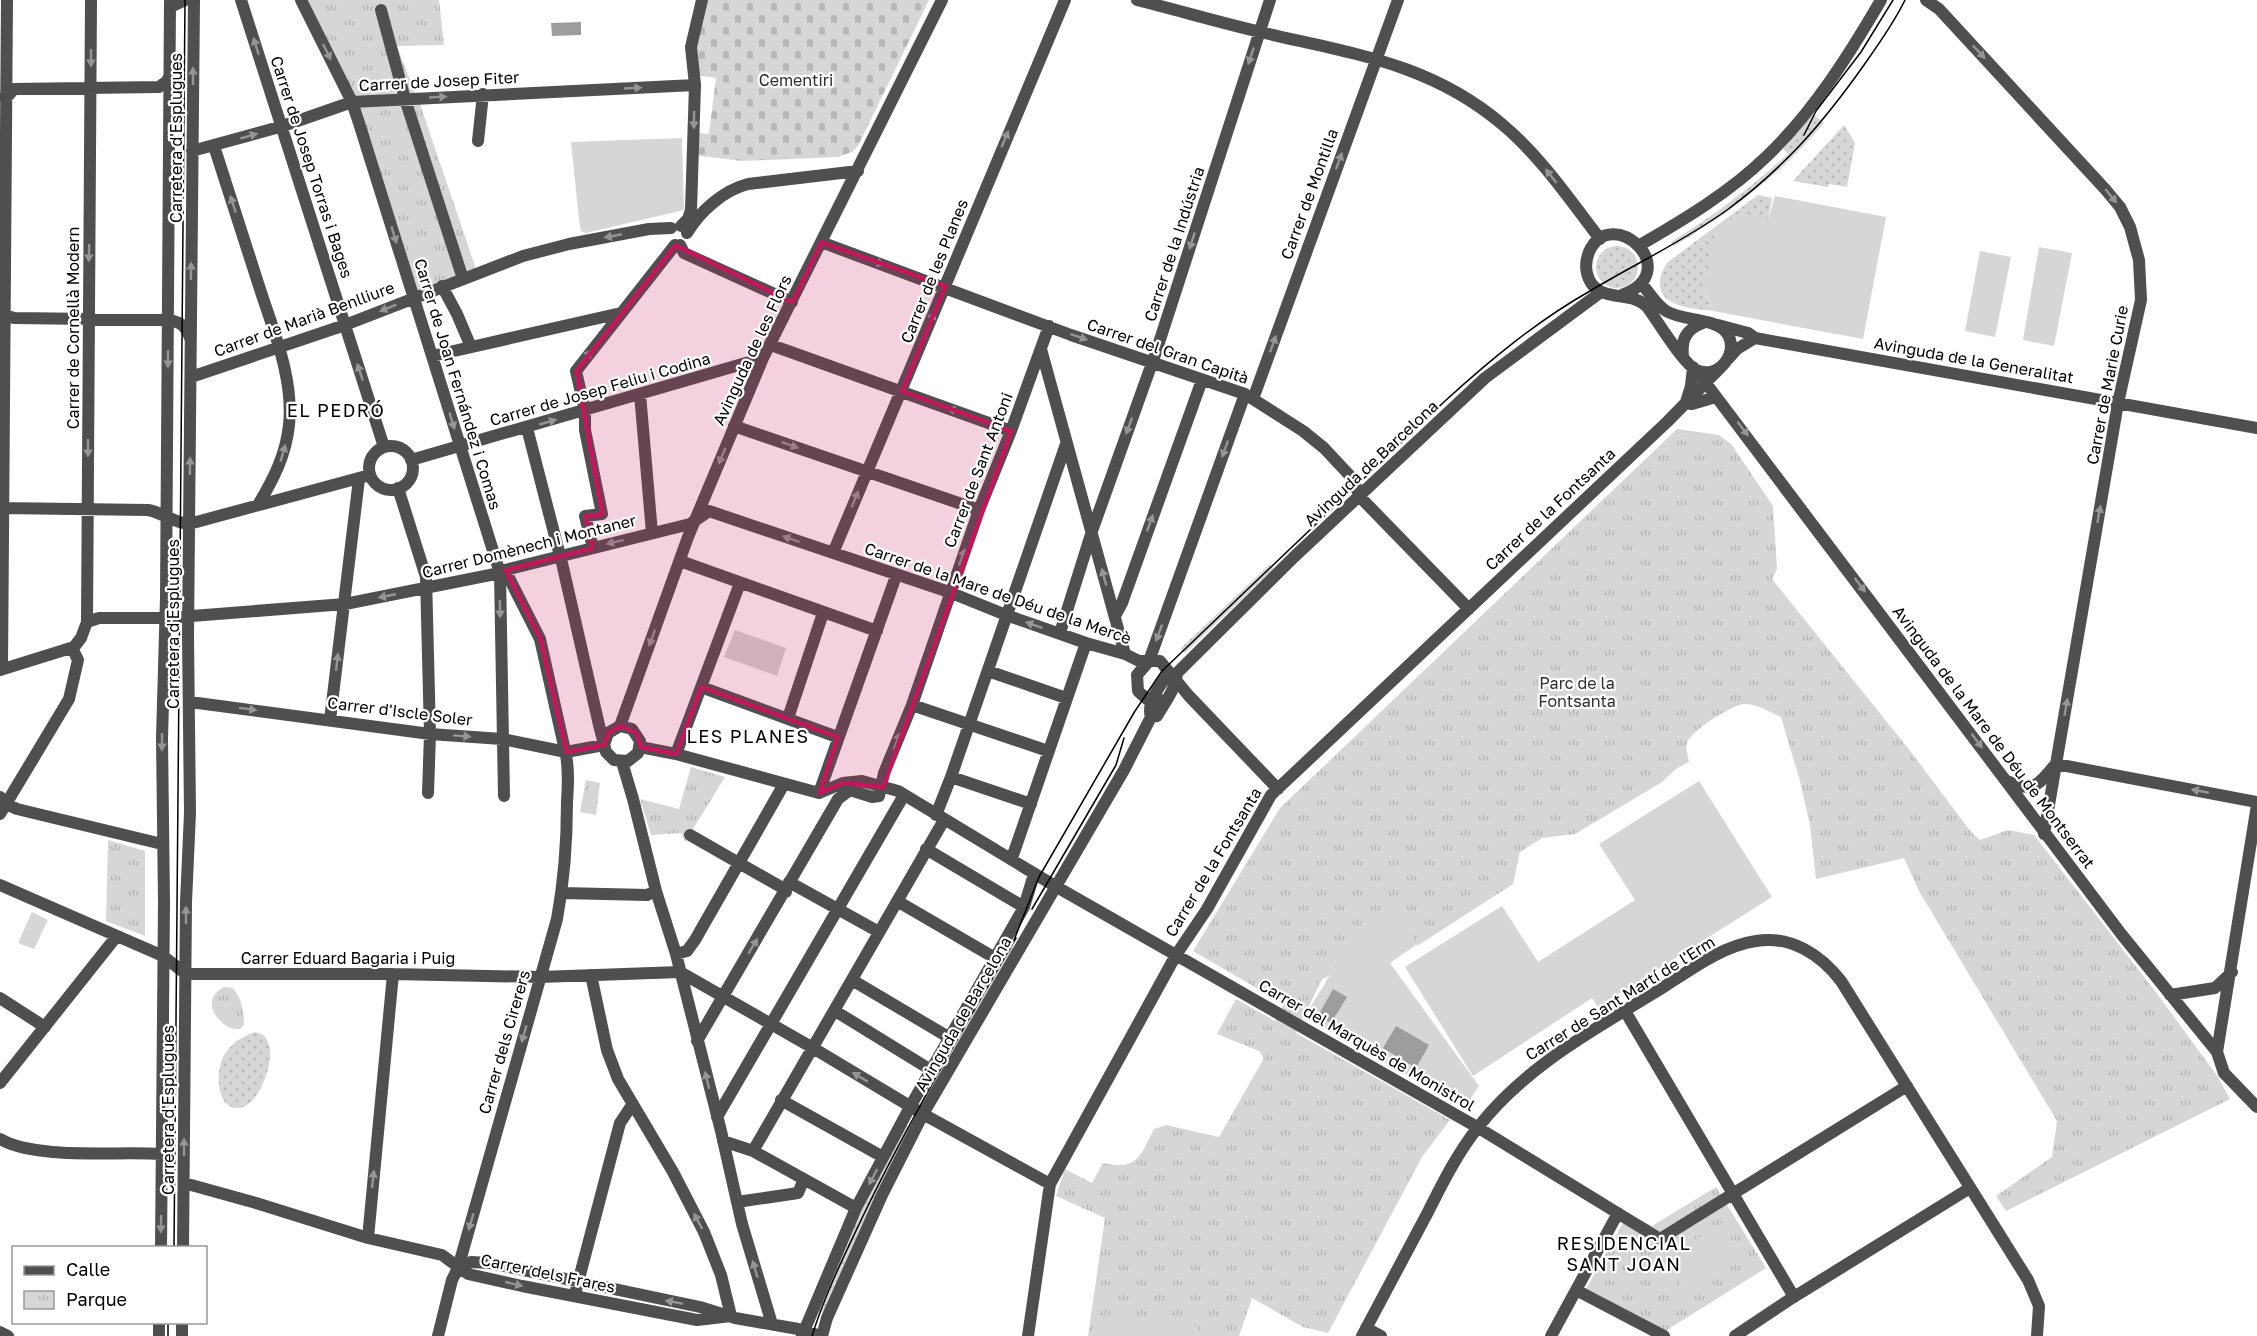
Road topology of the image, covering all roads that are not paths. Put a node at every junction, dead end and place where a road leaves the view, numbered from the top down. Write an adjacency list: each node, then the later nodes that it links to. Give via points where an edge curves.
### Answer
1 (7, 0): 18 (street)
2 (92, 0): 22 (street, Carrer de Cornellà Modern, one-way to 22)
3 (185, 0): 15 (street)
4 (194, 0): 30 (street, Carretera d'Esplugues, one-way to 4)
5 (241, 0): 27 (street, Carrer de Josep Torras i Bages, one-way to 5)
6 (301, 0): 26 (street, Carrer de Joan Fernández i Comas, one-way to 26)
7 (702, 0): 21 (street, via 691,47)
8 (942, 0): 31 (street, Avinguda de les Flors)
9 (1065, 0): 40 (street, Carrer de les Planes, one-way to 9)
10 (1137, 0): 17 (street)
11 (1270, 0): 17 (street, Carrer de la Indústria)
12 (1398, 0): 19 (street, Carrer de Montilla)
13 (1926, 0): 74 (street, Carrer de Marie Curie, one-way to 74, via 1939,9 2105,189 2130,227 2139,260 2141,300)
14 (1881, 2): 36 (street, via 1826,86 1769,154 1703,207)
15 (170, 3): 20 (street, Carretera d'Esplugues)
16 (381, 10): 25 (street)
17 (1259, 31): 19 (street); 62 (street, Carrer de la Indústria, one-way to 62)
18 (4, 57): 24 (street)
19 (1375, 58): 33 (street, one-way to 19, via 1536,157 1503,125 1457,92 1418,72); 71 (street, Carrer de Montilla, one-way to 19)
20 (170, 74): 22 (street, via 159,87); 48 (street, Carretera d'Esplugues)
21 (695, 85): 23 (street, Carrer de Josep Fiter, one-way to 21); 32 (street, one-way to 32, via 691,210)
22 (91, 89): 24 (street, via 14,89); 47 (street, Carrer de Cornellà Modern, one-way to 47)
23 (483, 94): 25 (street, Carrer de Josep Fiter, one-way to 23); 28 (street)
24 (4, 97): 46 (street)
25 (405, 99): 26 (street, Carrer de Josep Fiter); 37 (street)
26 (352, 102): 27 (street, Carrer de Josep Fiter); 43 (street, Carrer de Joan Fernández i Comas, one-way to 43)
27 (283, 126): 29 (street, Carrer de Josep Fiter, one-way to 27); 50 (street, Carrer de Josep Torras i Bages)
28 (478, 141)
29 (214, 146): 30 (street, Carrer de Josep Fiter); 57 (street, one-way to 29)
30 (192, 151): 54 (street, Carretera d'Esplugues, one-way to 30)
31 (858, 171): 32 (street, via 735,188); 34 (street, Avinguda de les Flors)
32 (680, 229): 35 (street, via 684,242); 37 (street, Carrer de Marià Benlliure, one-way to 37, via 650,229 569,244 523,256)
33 (1600, 239): 36 (street, via 1622,235); 41 (street, via 1586,259 1586,272)
34 (821, 242): 40 (street, Carrer del Gran Capità, one-way to 40); 44 (street, Avinguda de les Flors)
35 (677, 245): 44 (street, via 684,253); 45 (street)
36 (1640, 245): 38 (street, via 1647,264)
37 (463, 279): 39 (street, Carrer de Marià Benlliure)
38 (1641, 283): 42 (street); 49 (street, via 1665,311)
39 (442, 286): 43 (street, Carrer de Marià Benlliure); 56 (street)
40 (945, 286): 52 (street, Carrer del Gran Capità); 68 (street, Carrer de les Planes, one-way to 40)
41 (1601, 291): 42 (street); 87 (street, Avinguda de Barcelona, via 1485,378)
42 (1622, 295): 60 (street, via 1646,305)
43 (414, 297): 50 (street, Carrer de Marià Benlliure, one-way to 50); 59 (street, Carrer de Joan Fernández i Comas)
44 (792, 302): 55 (street, Avinguda de les Flors)
45 (621, 313): 56 (street); 75 (street, one-way to 45, via 576,371)
46 (3, 315): 47 (street); 70 (street)
47 (89, 319): 48 (street); 90 (street, Carrer de Cornellà Modern, one-way to 90)
48 (168, 320): 54 (street, via 185,326); 92 (street, Carretera d'Esplugues, one-way to 92)
49 (1703, 323): 51 (street); 60 (street, via 1685,335)
50 (345, 325): 57 (street, Carrer de Marià Benlliure); 81 (street, Carrer de Josep Torras i Bages, one-way to 50)
51 (1718, 325): 53 (street, Avinguda de la Generalitat); 63 (street, via 1730,340 1731,351)
52 (1049, 326): 58 (street, Carrer de Sant Antoni); 62 (street, Carrer del Gran Capità, one-way to 62)
53 (1755, 338): 63 (street, via 1737,349); 74 (street, Avinguda de la Generalitat)
54 (191, 339): 65 (street, Carretera d'Esplugues)
55 (771, 345): 61 (street, Avinguda de les Flors); 68 (street)
56 (471, 347): 59 (street)
57 (279, 348): 65 (street, Carrer de Marià Benlliure); 88 (street, one-way to 57, via 274,479 289,425 288,389)
58 (1041, 348): 79 (street, Carrer de Sant Antoni); 80 (street)
59 (432, 356): 82 (street, Carrer de Joan Fernández i Comas, one-way to 82)
60 (1683, 356): 64 (street)
61 (763, 358): 69 (street, Carrer de Josep Feliu i Codina); 76 (street, Avinguda de les Flors)
62 (1152, 361): 66 (street, Carrer del Gran Capità); 96 (street, Carrer de la Indústria, one-way to 96)
63 (1724, 364): 64 (street, via 1712,371); 67 (street, Carrer de la Fontsanta)
64 (1694, 368): 67 (street); 73 (street)
65 (191, 378): 95 (street, Carretera d'Esplugues, one-way to 65)
66 (1202, 380): 71 (street, Carrer del Gran Capità); 111 (street, one-way to 66)
67 (1707, 383): 72 (street, Avinguda de la Mare de Déu de Montserrat); 73 (street, Carrer de la Fontsanta)
68 (902, 391): 79 (street, one-way to 68); 84 (street, Carrer de les Planes)
69 (640, 394): 75 (street, Carrer de Josep Feliu i Codina); 97 (street)
70 (2, 395): 89 (street)
71 (1249, 397): 87 (street, Carrer del Gran Capità, via 1324,448 1353,479); 119 (street, Carrer de Montilla, one-way to 119)
72 (1716, 397): 73 (street); 145 (street, Avinguda de la Mare de Déu de Montserrat, one-way to 145)
73 (1686, 403): 107 (street, Carrer de la Fontsanta)
74 (2118, 403): 78 (street, Avinguda de la Generalitat); 143 (street, Carrer de Marie Curie, one-way to 74)
75 (585, 411): 77 (street, Carrer de Josep Feliu i Codina, one-way to 75); 98 (street, via 585,430 602,514 585,516)
76 (734, 426): 84 (street, one-way to 84); 94 (street, Avinguda de les Flors, one-way to 94)
77 (527, 428): 82 (street, Carrer de Josep Feliu i Codina); 137 (street)
78 (2257, 428)
79 (1011, 430): 91 (street, Carrer de Sant Antoni)
80 (1066, 444): 96 (street); 110 (street)
81 (384, 447): 83 (street, via 399,448); 85 (street, via 372,457)
82 (460, 447): 83 (street, Carrer de Josep Feliu i Codina); 101 (street, Carrer de Joan Fernández i Comas)
83 (411, 460): 86 (street, via 410,479)
84 (866, 472): 91 (street); 99 (street, Carrer de les Planes, one-way to 84)
85 (364, 477): 86 (street, via 382,488); 88 (street); 106 (street)
86 (398, 488): 104 (street)
87 (1360, 497): 107 (street, Carrer del Gran Capità); 122 (street, Avinguda de Barcelona)
88 (258, 505): 95 (street)
89 (2, 508): 90 (street); 120 (street)
90 (88, 509): 92 (street, via 148,510); 113 (street, Carrer de Cornellà Modern)
91 (979, 510): 105 (street, Carrer de Sant Antoni, one-way to 91)
92 (167, 515): 95 (street); 112 (street, Carretera d'Esplugues)
93 (729, 518): 94 (street, Carrer Domènech i Montaner, via 709,511); 99 (street, Carrer de la Mare de Déu de la Mercè, one-way to 93)
94 (697, 519): 97 (street, Carrer Domènech i Montaner); 100 (street, Avinguda de les Flors)
95 (189, 524): 109 (street, Carretera d'Esplugues)
96 (1092, 531): 111 (street, one-way to 96); 115 (street, Carrer de la Indústria)
97 (652, 533): 98 (street, Carrer Domènech i Montaner, one-way to 98)
98 (593, 548): 101 (street, Carrer Domènech i Montaner)
99 (833, 553): 102 (street, Carrer de la Mare de Déu de la Mercè)
100 (680, 561): 103 (street); 133 (street, Avinguda de les Flors, one-way to 133)
101 (502, 572): 104 (street, Carrer Domènech i Montaner); 136 (street, Carrer de Joan Fernández i Comas, one-way to 136); 140 (street, Carrer dels Cirerers, via 540,639)
102 (896, 576): 105 (street, Carrer de la Mare de Déu de la Mercè); 114 (street)
103 (740, 583): 108 (street); 123 (street)
104 (427, 588): 106 (street, Carrer Domènech i Montaner, one-way to 106); 134 (street)
105 (949, 592): 110 (street, Carrer de la Mare de Déu de la Mercè); 128 (street, Carrer de Sant Antoni)
106 (345, 604): 109 (street, Carrer Domènech i Montaner); 131 (street, one-way to 106)
107 (1469, 609): 147 (street, Carrer de la Fontsanta)
108 (823, 613): 114 (street); 130 (street)
109 (189, 615): 112 (street, Carrer Domènech i Montaner); 127 (street, Carretera d'Esplugues)
110 (1006, 615): 115 (street, Carrer de la Mare de Déu de la Mercè, one-way to 110); 121 (street)
111 (1115, 616): 118 (street)
112 (166, 618): 113 (street, Carrer Domènech i Montaner, via 99,618); 159 (street, Carretera d'Esplugues, one-way to 159)
113 (87, 622): 117 (street, via 78,643)
114 (877, 631): 135 (street)
115 (1059, 633): 116 (street, Carrer de la Mare de Déu de la Mercè)
116 (1086, 643): 118 (street, Carrer de la Mare de Déu de la Mercè); 124 (street)
117 (68, 650): 120 (street); 155 (street, via 78,660 69,699)
118 (1125, 654): 119 (street, Carrer de la Mare de Déu de la Mercè)
119 (1149, 661): 122 (street, Carrer de la Mare de Déu de la Mercè, via 1160,661); 126 (street, Carrer de Montilla, via 1139,671 1137,682 1138,691)
120 (1, 669)
121 (988, 671): 124 (street); 132 (street)
122 (1174, 676): 125 (street, Avinguda de Barcelona); 126 (street, Avinguda de Barcelona); 147 (street, Carrer de la Mare de Déu de la Mercè)
123 (701, 687): 130 (street); 141 (street)
124 (1066, 698): 139 (street)
125 (1167, 698): 126 (street); 129 (street, Avinguda de Barcelona, via 1156,716)
126 (1153, 700): 129 (street, Avinguda de Barcelona)
127 (190, 702): 131 (street, Carrer d'Iscle Soler, one-way to 131); 180 (street, Carretera d'Esplugues, one-way to 127)
128 (912, 705): 132 (street); 148 (street, Carrer de Sant Antoni, one-way to 128, via 884,773)
129 (1151, 717): 165 (street, Avinguda de Barcelona)
130 (788, 718): 135 (street)
131 (330, 720): 134 (street, Carrer d'Iscle Soler)
132 (969, 723): 139 (street); 144 (street)
133 (620, 726): 137 (street, via 608,734); 138 (street, via 636,733)
134 (429, 734): 136 (street, Carrer d'Iscle Soler, one-way to 136); 149 (street)
135 (837, 737): 150 (street)
136 (502, 739): 140 (street, Carrer d'Iscle Soler); 152 (street, Carrer de Joan Fernández i Comas)
137 (604, 745): 140 (street, Carrer d'Iscle Soler); 142 (street, via 609,757)
138 (640, 747): 141 (street); 142 (street, via 633,758)
139 (1048, 751): 153 (street)
140 (566, 752): 168 (street, Carrer dels Cirerers, via 567,825)
141 (676, 754): 146 (street)
142 (622, 762): 167 (street)
143 (2056, 764): 145 (street, via 2033,786 2020,787); 154 (street, one-way to 143); 157 (street, Carrer de Marie Curie)
144 (951, 777): 153 (street); 156 (street)
145 (2006, 780): 157 (street, Avinguda de la Mare de Déu de Montserrat)
146 (784, 784): 150 (street); 162 (street)
147 (1278, 789): 175 (street, Carrer de la Fontsanta)
148 (881, 791): 150 (street, via 862,781 843,783); 151 (street, Carrer del Marquès de Monistrol, via 894,789); 166 (street, via 872,797 850,790 838,799)
149 (428, 793)
150 (819, 794)
151 (904, 795): 156 (street, Carrer del Marquès de Monistrol); 171 (street)
152 (504, 796)
153 (1031, 804): 161 (street)
154 (2257, 804): 179 (street)
155 (2, 805): 159 (street)
156 (940, 817): 160 (street); 161 (street, Carrer del Marquès de Monistrol)
157 (2044, 834): 185 (street, Avinguda de la Mare de Déu de Montserrat)
158 (690, 835): 162 (street)
159 (162, 844): 176 (street, Carretera d'Esplugues)
160 (926, 849): 169 (street); 170 (street)
161 (1012, 858): 163 (street, Carrer del Marquès de Monistrol)
162 (739, 863): 166 (street, via 781,887); 174 (street, via 695,940 687,951)
163 (1034, 874): 165 (street, Carrer del Marquès de Monistrol); 170 (street, Avinguda de Barcelona)
164 (0, 885): 173 (street)
165 (1055, 886): 170 (street); 175 (street, Carrer del Marquès de Monistrol); 203 (street, Avinguda de Barcelona)
166 (788, 887): 171 (street); 186 (street, one-way to 166)
167 (656, 891): 168 (street, via 647,895); 174 (street)
168 (562, 893): 183 (street, Carrer dels Cirerers)
169 (897, 902): 172 (street); 177 (street)
170 (1024, 907): 177 (street, Avinguda de Barcelona)
171 (838, 909): 172 (street); 190 (street)
172 (879, 932): 184 (street)
173 (116, 937): 176 (street); 191 (street)
174 (676, 954): 178 (street)
175 (1176, 955): 205 (street, Carrer del Marquès de Monistrol); 213 (street, Carrer de la Fontsanta)
176 (163, 956): 180 (street); 209 (street, Carretera d'Esplugues)
177 (995, 958): 192 (street, Avinguda de Barcelona)
178 (680, 972): 182 (street, Carrer Eduard Bagaria i Puig); 186 (street); 193 (street)
179 (2232, 972): 185 (street, via 2215,988); 195 (street)
180 (186, 974): 181 (street, Carrer Eduard Bagaria i Puig); 212 (street, Carretera d'Esplugues, one-way to 180)
181 (393, 974): 183 (street, Carrer Eduard Bagaria i Puig); 219 (street, one-way to 181)
182 (591, 975): 183 (street, Carrer Eduard Bagaria i Puig); 200 (street, via 607,1050)
183 (540, 978): 222 (street, Carrer dels Cirerers, one-way to 222)
184 (852, 980): 188 (street); 192 (street)
185 (2170, 995): 195 (street, Avinguda de la Mare de Déu de Montserrat)
186 (723, 996): 190 (street); 193 (street)
187 (0, 998): 191 (street)
188 (835, 1011): 194 (street); 196 (street)
189 (1624, 1011): 198 (street, Carrer de Sant Martí de l'Erm, via 1738,945 1758,940 1788,943 1816,956 1834,972); 205 (street, Carrer de Sant Martí de l'Erm, via 1534,1071); 215 (street)
190 (771, 1024): 194 (street); 204 (street)
191 (45, 1027): 197 (street)
192 (950, 1038): 196 (street, Avinguda de Barcelona)
193 (697, 1041): 204 (street, one-way to 193)
194 (813, 1048): 199 (street); 201 (street, one-way to 194)
195 (2217, 1052): 202 (street, Avinguda de la Mare de Déu de Montserrat, via 2224,1073)
196 (931, 1071): 201 (street, Avinguda de Barcelona)
197 (0, 1083)
198 (1907, 1086): 214 (street, Carrer de Sant Martí de l'Erm); 215 (street)
199 (782, 1100): 208 (street); 210 (street)
200 (632, 1105): 223 (street, via 620,1123); 226 (street, one-way to 200, via 721,1275 704,1232)
201 (910, 1107): 203 (street); 210 (street, Avinguda de Barcelona)
202 (2257, 1107)
203 (923, 1114): 213 (street); 233 (street, Avinguda de Barcelona, via 882,1195)
204 (717, 1117): 207 (street)
205 (1477, 1127): 218 (street, Carrer del Marquès de Monistrol); 229 (street, Carrer de Sant Martí de l'Erm)
206 (0, 1139): 209 (street, via 56,1152)
207 (723, 1141): 208 (street); 216 (street)
208 (753, 1151): 211 (street)
209 (161, 1154): 220 (street, Carretera d'Esplugues, one-way to 220)
210 (883, 1157): 217 (street, Avinguda de Barcelona, one-way to 217)
211 (804, 1179): 216 (street, via 798,1193); 217 (street)
212 (184, 1183): 219 (street, Carrer dels Frares); 221 (street, Carretera d'Esplugues)
213 (1050, 1184): 234 (street, Carrer de la Fontsanta)
214 (1970, 1188): 225 (street); 239 (street, Carrer de Sant Martí de l'Erm, via 2028,1280 2039,1306)
215 (1732, 1192): 218 (street, Carrer del Marquès de Monistrol, via 1660,1239); 225 (street)
216 (737, 1202): 227 (street, one-way to 216)
217 (856, 1208): 230 (street, Avinguda de Barcelona)
218 (1618, 1213): 224 (street)
219 (368, 1238): 222 (street, Carrer dels Frares, via 442,1255)
220 (160, 1246)
221 (183, 1246)
222 (458, 1268): 223 (street, Carrer dels Frares, via 468,1274); 232 (street, Carrer dels Cirerers)
223 (576, 1289): 226 (street, Carrer dels Frares, via 697,1320)
224 (1576, 1290): 236 (street); 237 (street)
225 (1794, 1296): 238 (street)
226 (731, 1316): 227 (street, Carrer dels Frares)
227 (772, 1324): 230 (street, Carrer dels Frares)
228 (0, 1332): 231 (street)
229 (1364, 1332): 235 (street)
230 (803, 1333): 233 (street, Carrer dels Frares)
231 (8, 1336)
232 (438, 1336)
233 (821, 1336)
234 (1028, 1336)
235 (1381, 1336)
236 (1551, 1336)
237 (1664, 1336)
238 (1735, 1336)
239 (2037, 1336)

